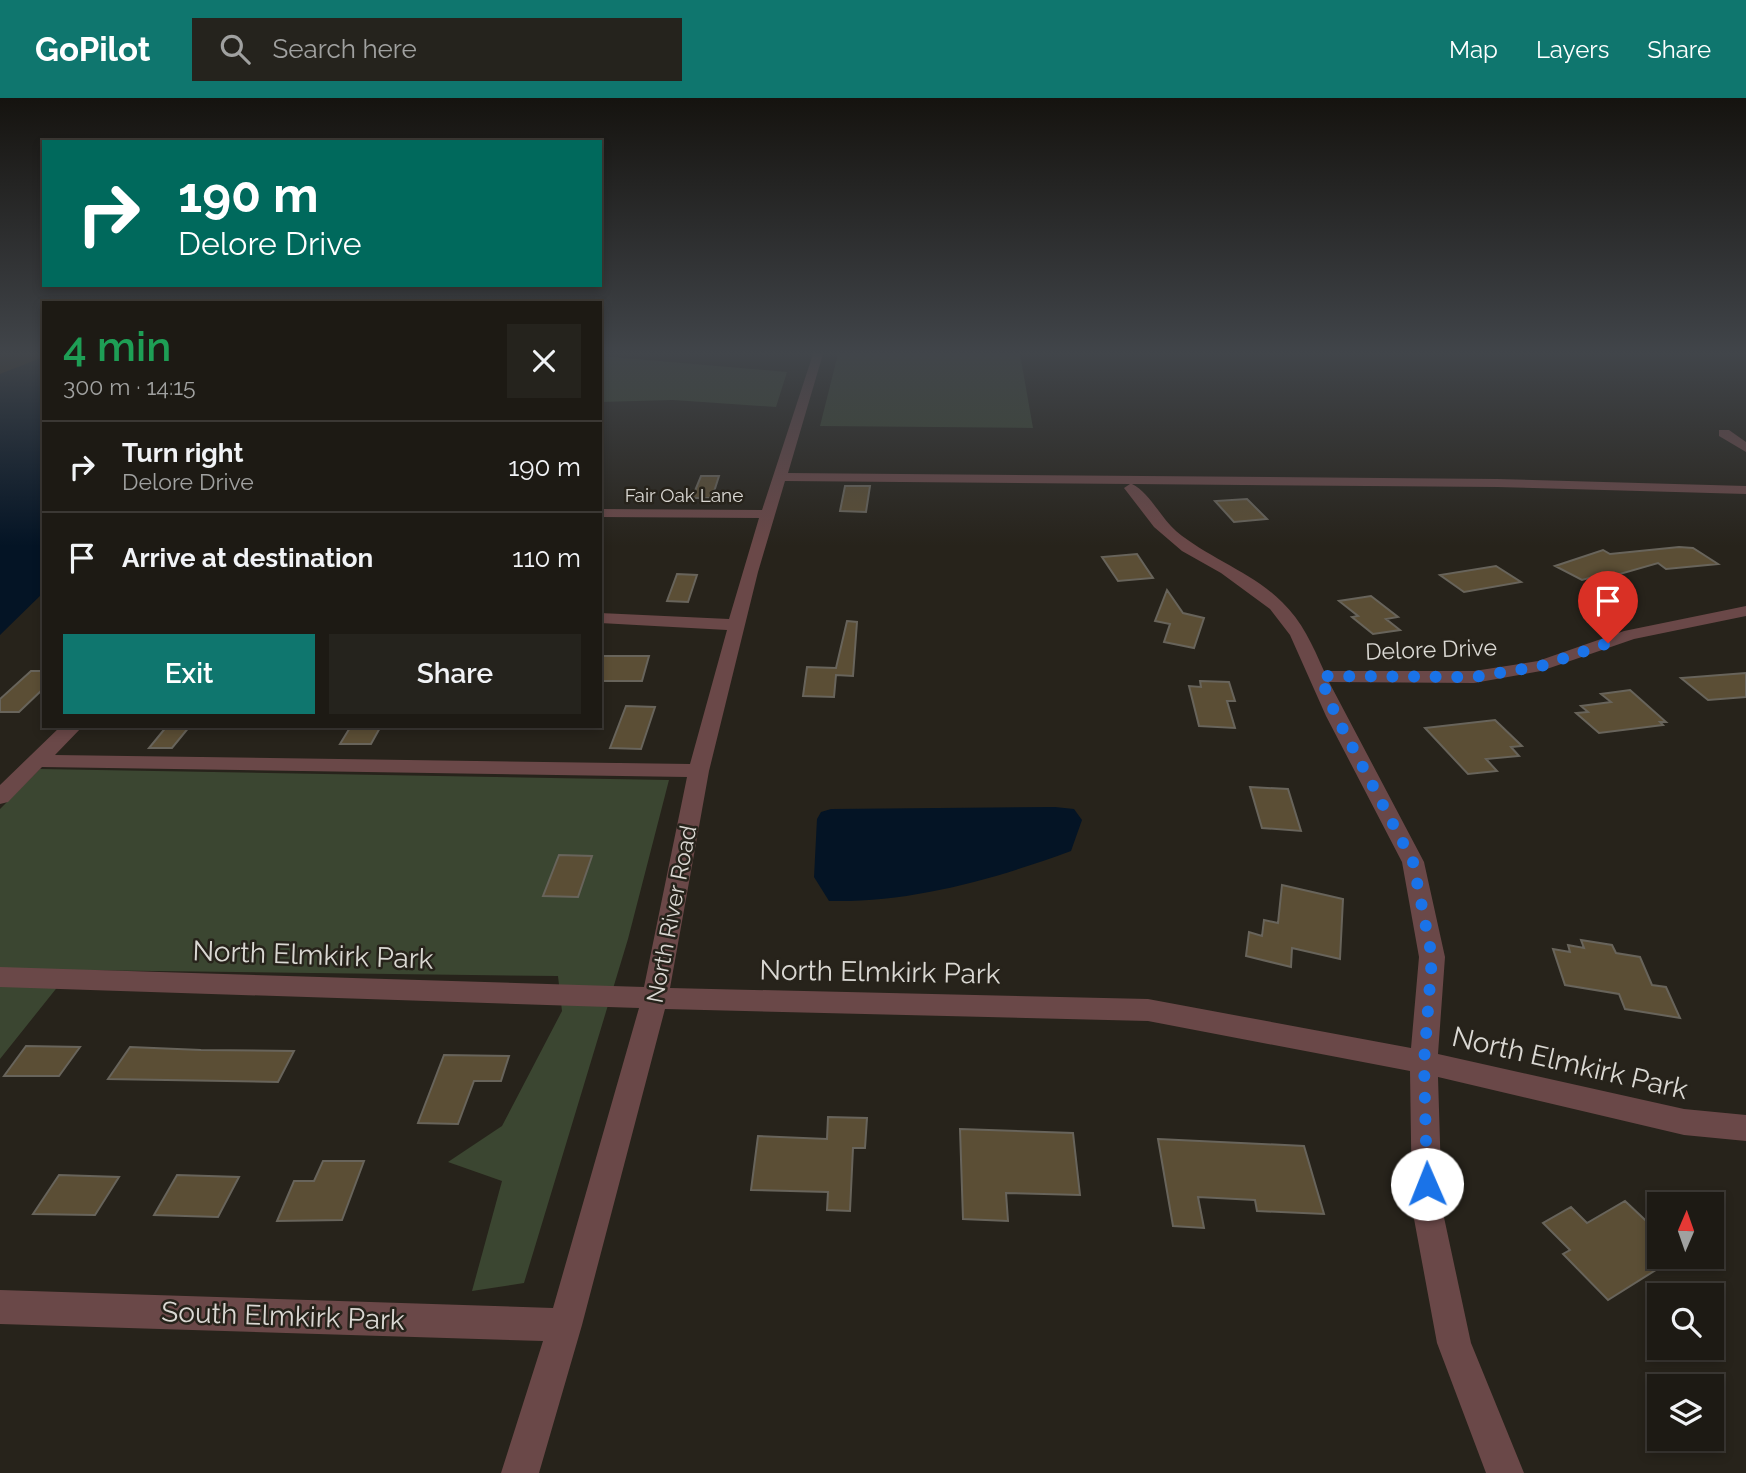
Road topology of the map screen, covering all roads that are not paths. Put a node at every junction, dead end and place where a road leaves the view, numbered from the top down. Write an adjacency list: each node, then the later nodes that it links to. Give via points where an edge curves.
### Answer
1 (798, 418): 4 (street, North River Road)
2 (1724, 433): 3 (street)
3 (1746, 448)
4 (781, 477): 6 (street, via 1497,483); 8 (street, North River Road)
5 (1131, 488): 12 (street, via 1159,524 1187,548 1276,605)
6 (1746, 490)
7 (602, 513): 8 (street, Fair Oak Lane)
8 (767, 514): 11 (street, North River Road)
9 (1746, 611): 12 (street, Delore Drive, via 1630,635 1541,666 1474,677)
10 (602, 618): 11 (street)
11 (738, 625): 15 (street, North River Road)
12 (1320, 676): 19 (street, via 1336,716 1413,862 1432,957)
13 (71, 728): 14 (street)
14 (37, 761): 15 (street); 16 (street)
15 (699, 771): 18 (street, North River Road)
16 (0, 797)
17 (0, 977): 18 (street, North Elmkirk Park)
18 (655, 998): 19 (street, North Elmkirk Park, via 1147,1010); 22 (street, North River Road)
19 (1424, 1062): 20 (street, North Elmkirk Park, via 1684,1122); 24 (street, via 1427,1208 1454,1343)
20 (1746, 1128)
21 (0, 1307): 22 (street, South Elmkirk Park)
22 (565, 1325): 23 (street, North River Road)
23 (520, 1473)
24 (1505, 1473)

